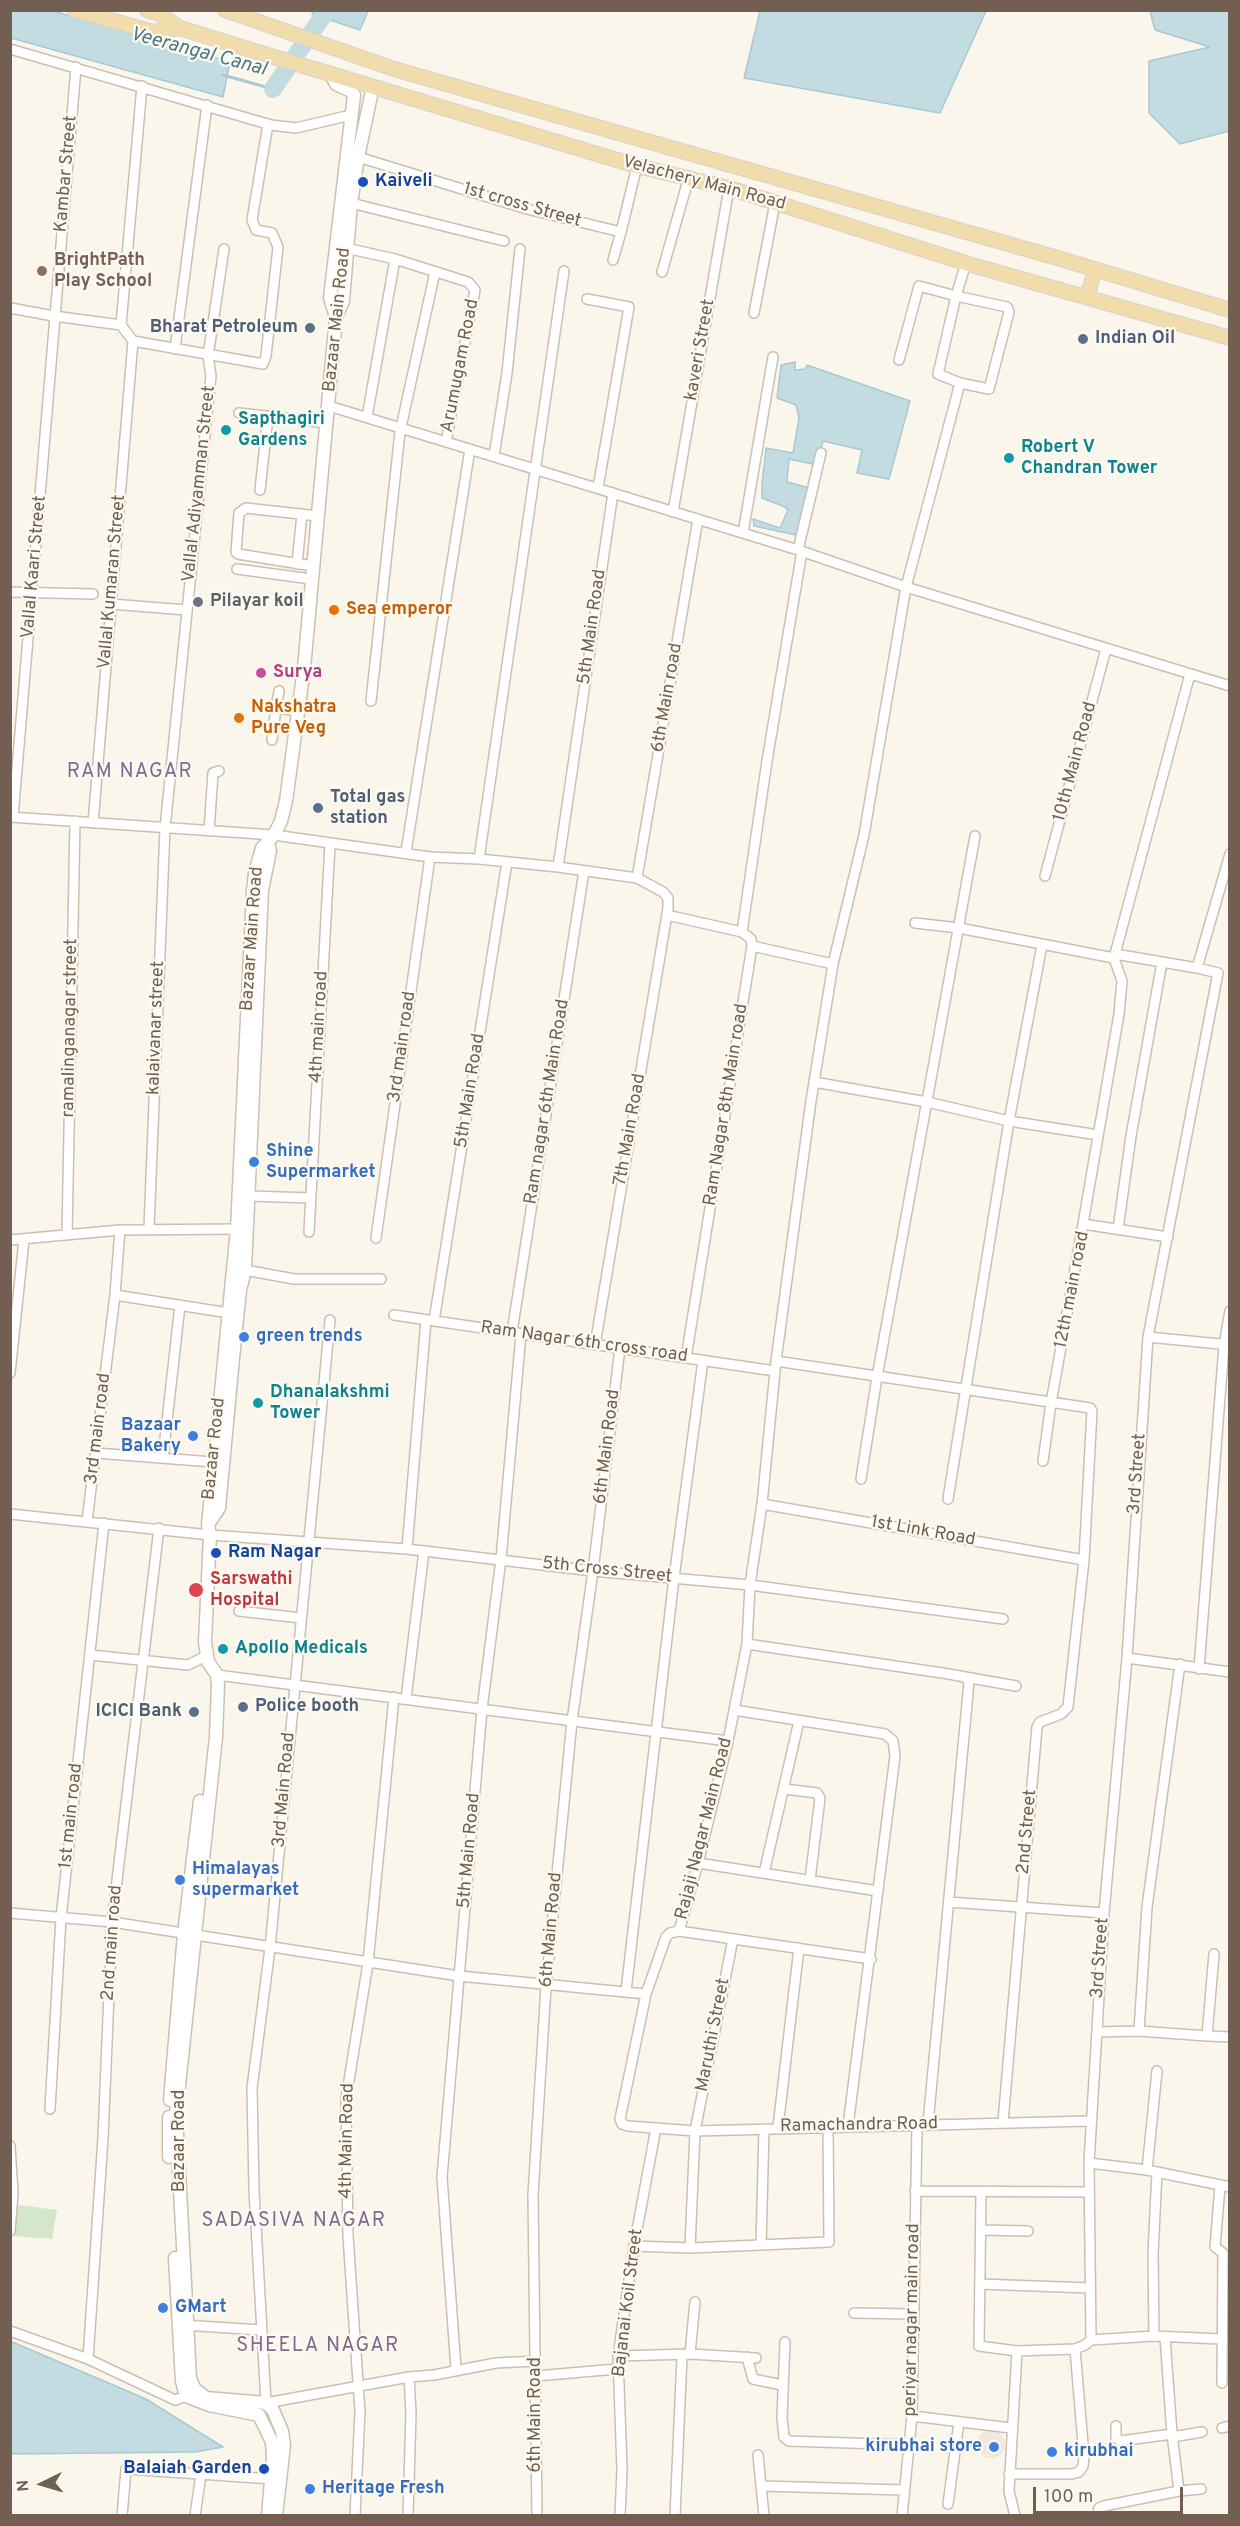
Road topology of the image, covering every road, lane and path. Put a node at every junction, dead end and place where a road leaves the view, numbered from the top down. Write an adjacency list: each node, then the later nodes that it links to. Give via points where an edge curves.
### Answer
1 (75, 10): 4 (main road, via 153,32)
2 (225, 10): 27 (main road, Velachery Main Road, via 394,69)
3 (153, 12): 4 (main road)
4 (180, 28): 7 (main road, Velachery Main Road)
5 (11, 49): 6 (street)
6 (76, 67): 8 (street); 37 (street, Kambar Street)
7 (330, 73): 9 (main road, Velachery Main Road); 11 (main road, via 336,84 354,95)
8 (142, 86): 10 (street); 39 (street)
9 (374, 86): 13 (main road, Bazaar Main Road); 14 (main road, Velachery Main Road)
10 (207, 105): 12 (street); 42 (street)
11 (351, 115): 12 (street, via 297,128); 38 (main road, via 330,298)
12 (268, 124): 43 (street, via 252,220 256,230 272,233 278,247 266,356 263,364)
13 (358, 157): 17 (main road, Bazaar Main Road); 19 (street, 1st cross Street, via 528,210)
14 (637, 166): 15 (main road, Velachery Main Road); 19 (street)
15 (689, 177): 16 (main road, Velachery Main Road); 30 (street)
16 (729, 188): 18 (main road, Velachery Main Road); 61 (street, kaveri Street)
17 (351, 203): 20 (street); 21 (main road, Bazaar Main Road)
18 (775, 203): 26 (main road, Velachery Main Road); 36 (street)
19 (621, 232): 25 (street)
20 (504, 242)
21 (346, 248): 24 (street); 38 (main road, Bazaar Main Road, via 343,301)
22 (224, 249): 43 (street, Vallal Adiyamman Street)
23 (520, 249): 56 (street)
24 (395, 259): 29 (street); 50 (street)
25 (613, 260)
26 (969, 264): 31 (street); 32 (main road, Velachery Main Road)
27 (1095, 270): 32 (main road); 35 (main road, Velachery Main Road)
28 (564, 271): 57 (street)
29 (435, 272): 52 (street); 53 (street, Arumugam Road, via 468,282 475,290)
30 (662, 272)
31 (959, 297): 45 (street, via 919,286); 46 (street, via 938,374); 46 (street, via 1007,307 1009,312 989,390)
32 (1087, 297): 40 (main road, Velachery Main Road)
33 (587, 299): 58 (street, via 629,307)
34 (10, 308): 37 (street)
35 (1230, 310)
36 (754, 313)
37 (54, 316): 39 (street); 72 (street, Vallal Kaari Street)
38 (336, 317): 47 (main road, Bazaar Main Road)
39 (121, 325): 41 (street)
40 (1230, 338)
41 (133, 340): 42 (street); 74 (street, Vallal Kumaran Street)
42 (175, 349): 43 (street)
43 (208, 356): 75 (street, Vallal Adiyamman Street, via 211,376)
44 (773, 357): 65 (street)
45 (899, 360)
46 (960, 383): 70 (street, Rajaji Nagar Main Road)
47 (329, 406): 50 (street); 51 (main road, Bazaar Main Road)
48 (239, 413): 49 (street)
49 (268, 416): 51 (street); 59 (street)
50 (367, 417): 52 (street)
51 (327, 423): 63 (main road, Bazaar Main Road)
52 (401, 428): 53 (street); 80 (street)
53 (446, 442): 54 (street)
54 (470, 449): 56 (street); 93 (street)
55 (821, 453): 66 (street)
56 (494, 456): 57 (street)
57 (536, 469): 58 (street); 96 (street)
58 (598, 488): 60 (street)
59 (260, 490)
60 (613, 493): 61 (street); 98 (street, 5th Main Road)
61 (674, 512): 64 (street)
62 (302, 514): 63 (street); 67 (street); 67 (street, via 246,508 239,513 238,555)
63 (318, 516): 69 (main road, Bazaar Main Road)
64 (698, 519): 65 (street); 101 (street, 6th Main road)
65 (743, 533): 66 (street)
66 (800, 551): 70 (street); 105 (street)
67 (297, 564): 69 (street)
68 (238, 566): 69 (street)
69 (312, 572): 82 (main road, Bazaar Main Road)
70 (906, 587): 76 (street); 110 (street, Rajaji Nagar Main Road, via 864,836)
71 (10, 592): 72 (street)
72 (33, 592): 73 (street); 85 (street, Vallal Kaari Street)
73 (93, 594)
74 (111, 604): 75 (street); 87 (street, Vallal Kumaran Street)
75 (186, 610): 88 (street, Vallal Adiyamman Street)
76 (1106, 649): 77 (street); 100 (street, 10th Main Road)
77 (1190, 674): 78 (street); 108 (street)
78 (1230, 686)
79 (279, 691): 81 (street)
80 (371, 701)
81 (276, 708): 82 (street); 83 (street)
82 (298, 711): 91 (main road, Bazaar Main Road, via 286,804)
83 (272, 740)
84 (219, 771): 89 (street, via 213,773)
85 (12, 817): 86 (street)
86 (75, 821): 87 (street); 124 (street, ramalinganagar street)
87 (93, 823): 88 (street)
88 (165, 828): 89 (street); 119 (street, kalaivanar street)
89 (208, 831): 91 (street)
90 (975, 836): 104 (street)
91 (271, 839): 92 (street); 116 (main road, via 262,890); 120 (main road, Bazaar Main Road, via 259,856 253,891)
92 (330, 844): 93 (street); 117 (street, 4th main road)
93 (406, 852): 95 (street)
94 (1230, 854): 111 (street)
95 (430, 857): 96 (street); 126 (street, 3rd main road)
96 (479, 859): 97 (street)
97 (507, 862): 98 (street); 137 (street, 5th Main Road)
98 (558, 867): 99 (street)
99 (584, 871): 101 (street); 138 (street, Ram nagar 6th Main Road)
100 (1046, 876)
101 (637, 878): 102 (street, via 666,895)
102 (667, 915): 105 (street); 140 (street, 7th Main Road)
103 (915, 923): 104 (street)
104 (959, 928): 107 (street); 113 (street)
105 (742, 932): 106 (street, via 750,937)
106 (752, 945): 110 (street); 143 (street, Ram Nagar 8th Main road)
107 (1042, 945): 108 (street); 114 (street)
108 (1115, 956): 109 (street); 115 (street, via 1122,981 1120,1003)
109 (1162, 962): 111 (street); 121 (street)
110 (833, 964): 112 (street, Rajaji Nagar Main Road)
111 (1197, 968): 125 (street, 3rd Street, via 1218,973)
112 (814, 1082): 113 (street); 145 (street, Rajaji Nagar Main Road)
113 (927, 1102): 114 (street); 147 (street)
114 (1009, 1121): 115 (street); 148 (street)
115 (1098, 1134): 118 (street)
116 (249, 1196): 117 (street); 120 (main road)
117 (311, 1198): 123 (street, 4th main road)
118 (1083, 1224): 121 (street, 12th main road); 149 (street, 12th main road)
119 (149, 1228): 120 (street); 122 (street)
120 (242, 1229): 129 (main road); 134 (main road, Bazaar Road)
121 (1118, 1229): 125 (street, 12th main road)
122 (120, 1230): 124 (street); 131 (street, 3rd main road)
123 (309, 1232)
124 (67, 1235): 128 (street)
125 (1168, 1237): 139 (street, 3rd Street)
126 (376, 1238)
127 (10, 1240): 128 (street)
128 (24, 1240): 146 (street)
129 (245, 1270): 130 (street, via 294,1279); 161 (main road, via 219,1508)
130 (381, 1279)
131 (115, 1296): 132 (street); 150 (street, 3rd main road)
132 (180, 1305): 134 (street); 151 (street)
133 (1230, 1311): 141 (street)
134 (229, 1313): 153 (main road, Bazaar Road)
135 (394, 1315): 137 (street, Ram Nagar 6th cross road)
136 (330, 1320): 162 (street, 3rd Main Road)
137 (430, 1320): 138 (street, Ram Nagar 6th cross road); 163 (street, 5th Main Road)
138 (517, 1333): 140 (street, Ram Nagar 6th cross road); 165 (street, 5th Main Road)
139 (1149, 1337): 141 (street); 176 (street, 3rd Street)
140 (595, 1345): 142 (street, Ram Nagar 6th cross road)
141 (1227, 1345): 179 (street)
142 (620, 1348): 143 (street, Ram Nagar 6th cross road); 167 (street, 6th Main Road)
143 (686, 1358): 144 (street, Ram Nagar 6th cross road)
144 (703, 1360): 145 (street, Ram Nagar 6th cross road); 168 (street)
145 (775, 1366): 147 (street, Ram Nagar 6th cross road); 156 (street, Rajaji Nagar Main Road)
146 (10, 1373)
147 (877, 1377): 148 (street, Ram Nagar 6th cross road); 154 (street)
148 (966, 1391): 149 (street, Ram Nagar 6th cross road); 155 (street)
149 (1051, 1403): 152 (street, 12th main road); 166 (street, Ram Nagar 6th cross road, via 1090,1408 1094,1416)
150 (96, 1453): 151 (street); 158 (street, 3rd main road)
151 (163, 1457): 153 (street)
152 (1043, 1461)
153 (213, 1462): 161 (main road, Bazaar Road)
154 (861, 1479)
155 (948, 1499)
156 (762, 1504): 166 (street, 1st Link Road); 169 (street, Rajaji Nagar Main Road)
157 (10, 1514): 158 (street, 5th Cross Street)
158 (87, 1521): 159 (street, 5th Cross Street)
159 (104, 1523): 160 (street, 5th Cross Street); 174 (street, 1st main road)
160 (159, 1528): 161 (street, 5th Cross Street); 177 (street, 2nd main road)
161 (209, 1530): 162 (street, 5th Cross Street); 175 (main road, Bazaar Road)
162 (309, 1543): 163 (street, 5th Cross Street); 171 (street, 3rd Main Road)
163 (407, 1549): 164 (street, 5th Cross Street)
164 (424, 1551): 165 (street, 5th Cross Street); 186 (street)
165 (501, 1559): 167 (street, 5th Cross Street); 187 (street, 5th Main Road)
166 (1084, 1560): 199 (street, 2nd Street, via 1068,1707 1037,1727)
167 (593, 1571): 168 (street, 5th Cross Street); 189 (street, 6th Main Road)
168 (674, 1578): 169 (street, 5th Cross Street); 191 (street)
169 (750, 1585): 172 (street, 5th Cross Street); 173 (street, Rajaji Nagar Main Road)
170 (239, 1611): 171 (street)
171 (301, 1618): 183 (street, 3rd Main Road)
172 (1003, 1619)
173 (747, 1644): 182 (street); 188 (street, Rajaji Nagar Main Road)
174 (90, 1655): 177 (street); 202 (street, 1st main road)
175 (206, 1656): 177 (street, via 188,1665); 180 (main road, Bazaar Road)
176 (1127, 1658): 178 (street); 201 (street, 3rd Street)
177 (144, 1661): 203 (street, 2nd main road)
178 (1180, 1664): 179 (street); 216 (street, via 1147,1907)
179 (1199, 1670): 181 (street)
180 (214, 1672): 183 (street); 205 (main road, Bazaar Road)
181 (1230, 1672)
182 (965, 1677): 184 (street); 198 (street, via 969,1682)
183 (295, 1684): 185 (street); 207 (street, 3rd Main Road)
184 (1016, 1686)
185 (394, 1697): 186 (street); 211 (street, 4th Main Road)
186 (406, 1699): 187 (street)
187 (482, 1709): 189 (street); 212 (street, 5th Main Road)
188 (734, 1710): 190 (street); 192 (street, Rajaji Nagar Main Road)
189 (572, 1720): 191 (street); 213 (street, 6th Main Road)
190 (800, 1721): 193 (street); 197 (street, via 885,1734 894,1741)
191 (656, 1731): 192 (street); 214 (street)
192 (728, 1741): 194 (street, Rajaji Nagar Main Road)
193 (784, 1789): 195 (street); 196 (street, via 817,1793 820,1798)
194 (698, 1863): 195 (street); 204 (street, Rajaji Nagar Main Road)
195 (764, 1873): 196 (street)
196 (810, 1880): 197 (street)
197 (878, 1891): 210 (street)
198 (949, 1902): 199 (street); 224 (street)
199 (1021, 1907): 201 (street); 223 (street, 2nd Street)
200 (10, 1913): 202 (street)
201 (1104, 1913): 217 (street, 3rd Street)
202 (61, 1918): 203 (street); 221 (street, 1st main road)
203 (112, 1922): 205 (street); 264 (street, 2nd main road)
204 (679, 1931): 206 (street); 215 (street, Rajaji Nagar Main Road, via 666,1937)
205 (189, 1934): 207 (street); 252 (main road, Bazaar Road, via 176,2114)
206 (733, 1939): 208 (street); 232 (street, Maruthi Street)
207 (270, 1948): 211 (street); 253 (street, 3rd Main Road, via 252,2088)
208 (799, 1948): 210 (street); 228 (street)
209 (1214, 1954): 218 (street)
210 (871, 1959): 227 (street)
211 (368, 1963): 212 (street); 272 (street, 4th Main Road, via 346,2099 347,2225)
212 (459, 1977): 213 (street); 266 (street, 5th Main Road, via 442,2177)
213 (546, 1987): 214 (street); 265 (street, 6th Main Road, via 533,2195)
214 (626, 1991): 215 (street)
215 (646, 1994): 226 (street, Rajaji Nagar Main Road, via 620,2119)
216 (1139, 2031): 217 (street); 218 (street)
217 (1096, 2032): 222 (street, 3rd Street)
218 (1207, 2036): 219 (street)
219 (1230, 2037)
220 (1157, 2071): 235 (street)
221 (50, 2109)
222 (1090, 2121): 223 (street, Ramachandra Road); 234 (street, 3rd Street)
223 (1003, 2122): 224 (street, Ramachandra Road)
224 (928, 2124): 225 (street, Ramachandra Road)
225 (916, 2125): 227 (street, Ramachandra Road); 237 (street, periyar nagar main road)
226 (628, 2126): 230 (street, Ramachandra Road)
227 (848, 2126): 229 (street, Ramachandra Road)
228 (778, 2127): 229 (street, Ramachandra Road); 231 (street, Ramachandra Road)
229 (828, 2127): 243 (street, via 829,2242)
230 (656, 2128): 232 (street, Ramachandra Road); 244 (street, Bajanai Koil Street)
231 (764, 2129): 232 (street, Ramachandra Road); 243 (street)
232 (695, 2131): 245 (street, Maruthi Street)
233 (10, 2146): 241 (street)
234 (1089, 2163): 235 (street); 238 (street, 3rd Street)
235 (1152, 2171): 236 (street); 255 (street)
236 (1225, 2186): 246 (street, via 1215,2247)
237 (915, 2191): 239 (street); 251 (street, periyar nagar main road)
238 (1089, 2192): 239 (street); 248 (street, 3rd Street)
239 (981, 2193): 240 (street)
240 (981, 2230): 242 (street); 247 (street)
241 (10, 2231)
242 (1028, 2231)
243 (761, 2245): 245 (street)
244 (634, 2246): 245 (street); 263 (street, Bajanai Koil Street)
245 (690, 2248)
246 (1226, 2254): 257 (street)
247 (980, 2284): 248 (street); 261 (street, via 979,2346)
248 (1089, 2288): 258 (street, 3rd Street)
249 (694, 2302): 262 (street)
250 (854, 2313): 251 (street)
251 (914, 2314): 275 (street, periyar nagar main road)
252 (183, 2325): 253 (street); 273 (main road, Bazaar Road, via 182,2381); 274 (main road, Bazaar Road, via 194,2388 206,2398)
253 (261, 2330): 274 (street, 3rd Main Road)
254 (10, 2331): 264 (street)
255 (1154, 2336): 256 (street); 258 (street)
256 (1165, 2337): 257 (street); 280 (street)
257 (1221, 2339): 270 (street)
258 (1091, 2340): 260 (street)
259 (785, 2342): 271 (street)
260 (1075, 2349): 261 (street); 284 (street, via 1083,2466 1072,2474)
261 (1017, 2351): 278 (street)
262 (686, 2355): 263 (street); 271 (street, via 751,2358 753,2379); 299 (street)
263 (618, 2356): 267 (street, Bajanai Koil Street)
264 (88, 2359): 273 (street, via 175,2400)
265 (536, 2361): 266 (street); 268 (street, 6th Main Road)
266 (456, 2369): 269 (street)
267 (617, 2369): 268 (street); 298 (street, Bajanai Koil Street)
268 (536, 2376): 297 (street, 6th Main Road)
269 (410, 2377): 272 (street); 296 (street)
270 (1222, 2383)
271 (782, 2385): 281 (street, via 782,2432 789,2441)
272 (357, 2386): 274 (street); 295 (street, 4th Main Road, via 360,2411)
273 (186, 2396): 285 (main road, via 259,2415 272,2442)
274 (266, 2403): 294 (main road, via 279,2419 284,2445)
275 (912, 2416): 276 (street); 281 (street, periyar nagar main road)
276 (958, 2422): 278 (street); 290 (street)
277 (1116, 2426): 280 (street, via 1120,2441)
278 (1011, 2428): 284 (street)
279 (1202, 2433): 280 (street)
280 (1172, 2435): 289 (street)
281 (909, 2445): 288 (street, periyar nagar main road)
282 (758, 2455): 286 (street)
283 (201, 2474): 285 (street); 291 (street, via 126,2469); 292 (street)
284 (1009, 2474): 302 (street)
285 (272, 2479): 293 (main road)
286 (761, 2486): 288 (street); 300 (street)
287 (1202, 2489): 289 (street)
288 (904, 2490): 301 (street, periyar nagar main road)
289 (1179, 2491): 303 (street, via 1104,2506)
290 (948, 2504)
291 (122, 2516)
292 (195, 2516)
293 (268, 2516)
294 (276, 2516)
295 (356, 2516)
296 (408, 2516)
297 (537, 2516)
298 (620, 2516)
299 (675, 2516)
300 (764, 2516)
301 (902, 2516)
302 (1015, 2516)
303 (1096, 2516)

